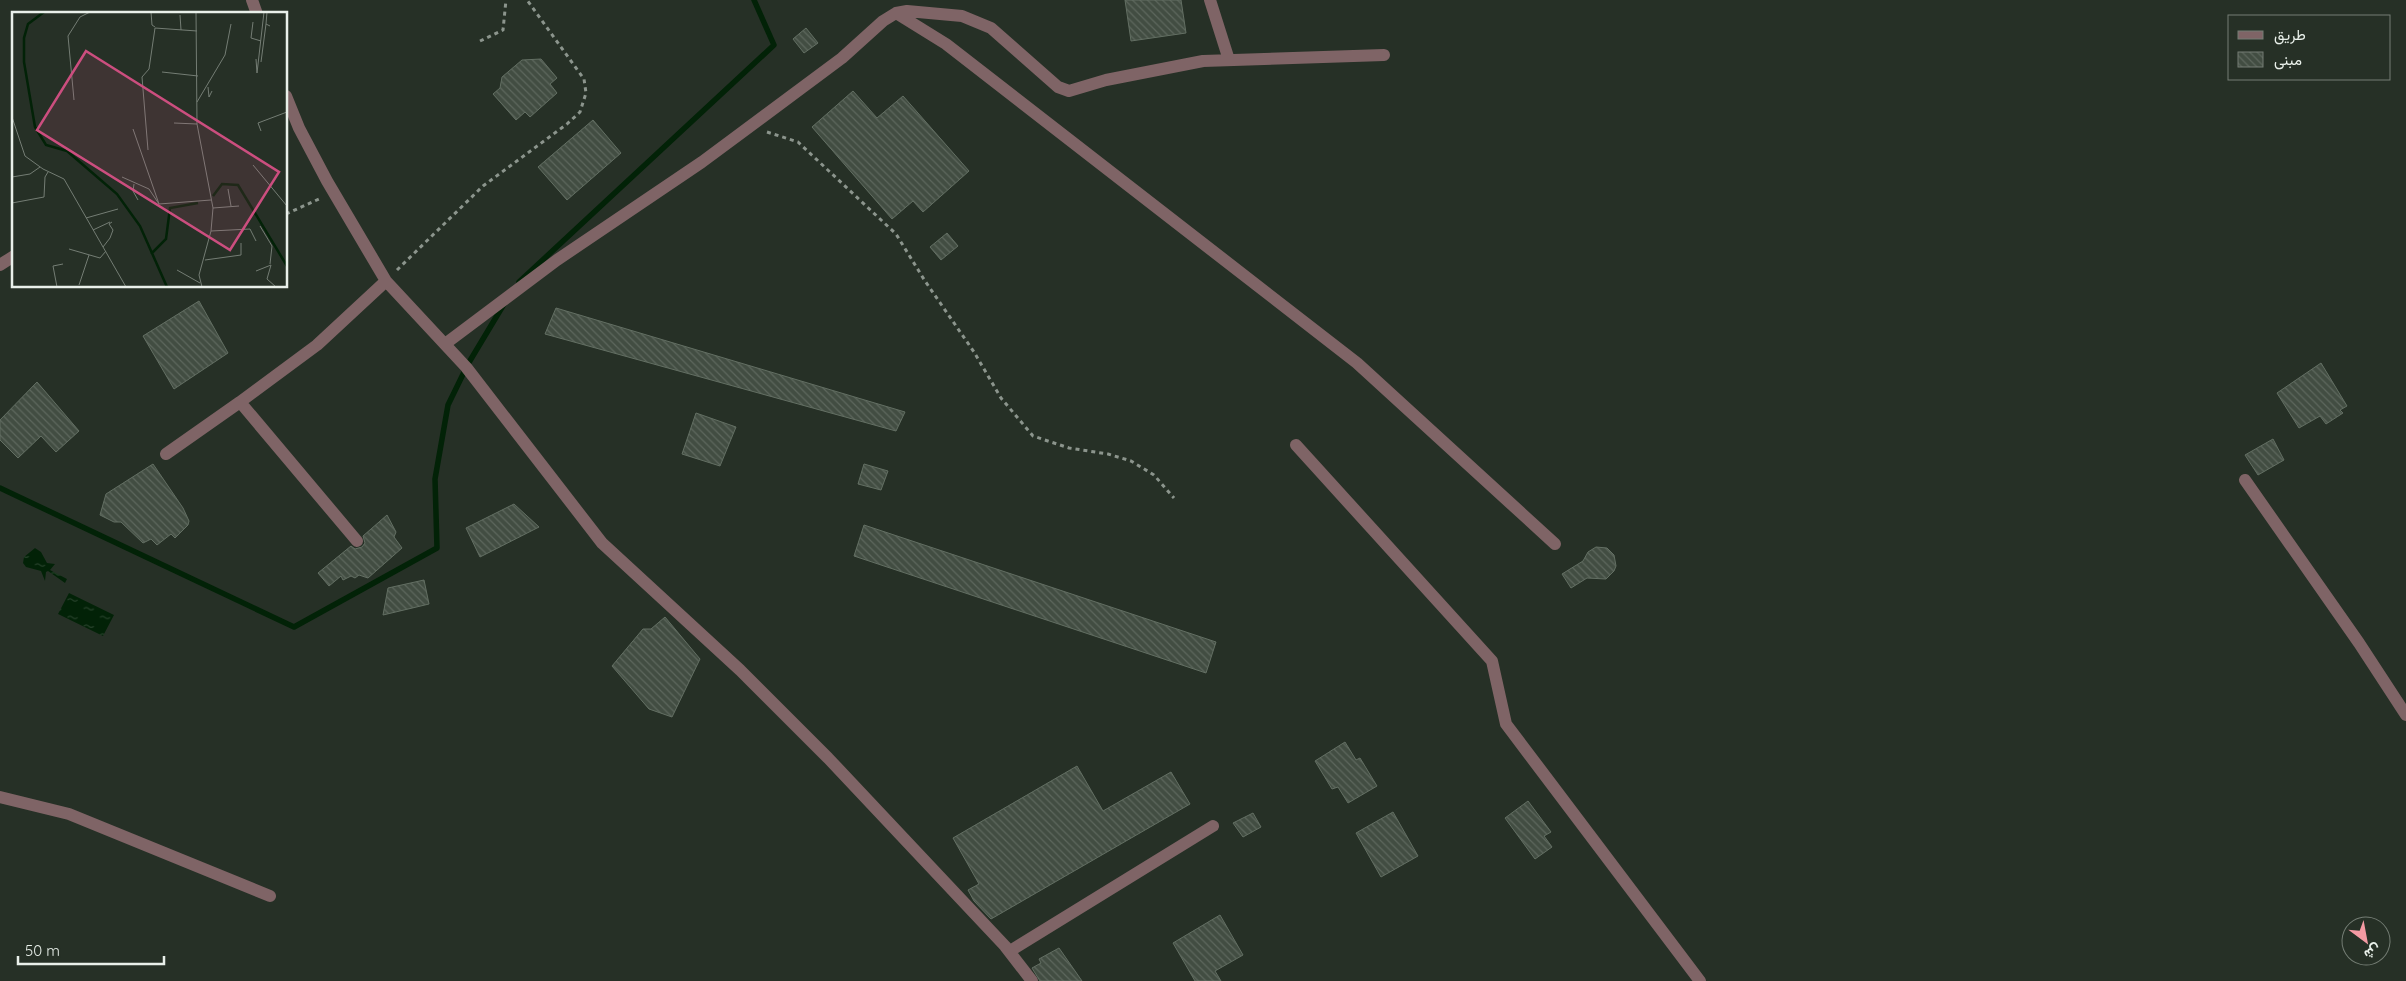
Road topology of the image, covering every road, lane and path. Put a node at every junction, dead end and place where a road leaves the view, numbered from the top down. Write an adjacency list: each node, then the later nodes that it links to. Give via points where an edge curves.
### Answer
1 (252, 0): 5 (street)
2 (506, 0): 7 (path, via 503,30)
3 (527, 0): 16 (path, via 584,79 586,93 580,112 483,186)
4 (1210, 0): 9 (street)
5 (256, 12)
6 (896, 13): 9 (street, via 940,13 977,21 991,28 1058,87 1069,91 1106,80 1204,61); 11 (street, via 842,58); 24 (street, via 946,44 1357,363)
7 (480, 41)
8 (1384, 55): 9 (street)
9 (1229, 60)
10 (288, 101): 12 (street)
11 (750, 126): 17 (street, via 557,260); 22 (path, via 798,142 896,234 1001,398 1033,436 1069,448 1131,461 1154,475)
12 (333, 192): 13 (path); 16 (street)
13 (288, 213)
14 (12, 257): 15 (street)
15 (0, 265)
16 (386, 281): 17 (street); 18 (street, via 317,345)
17 (445, 344): 29 (street, via 602,543 740,670)
18 (240, 402): 20 (street); 23 (street)
19 (1296, 445): 31 (street, via 1492,661 1506,724)
20 (166, 454)
21 (2245, 480): 25 (street)
22 (1174, 498)
23 (356, 541)
24 (1555, 544)
25 (2406, 715)
26 (0, 797): 28 (street, via 70,814)
27 (1213, 826): 29 (street)
28 (270, 896)
29 (1010, 951): 30 (street)
30 (1032, 981)
31 (1700, 981)

